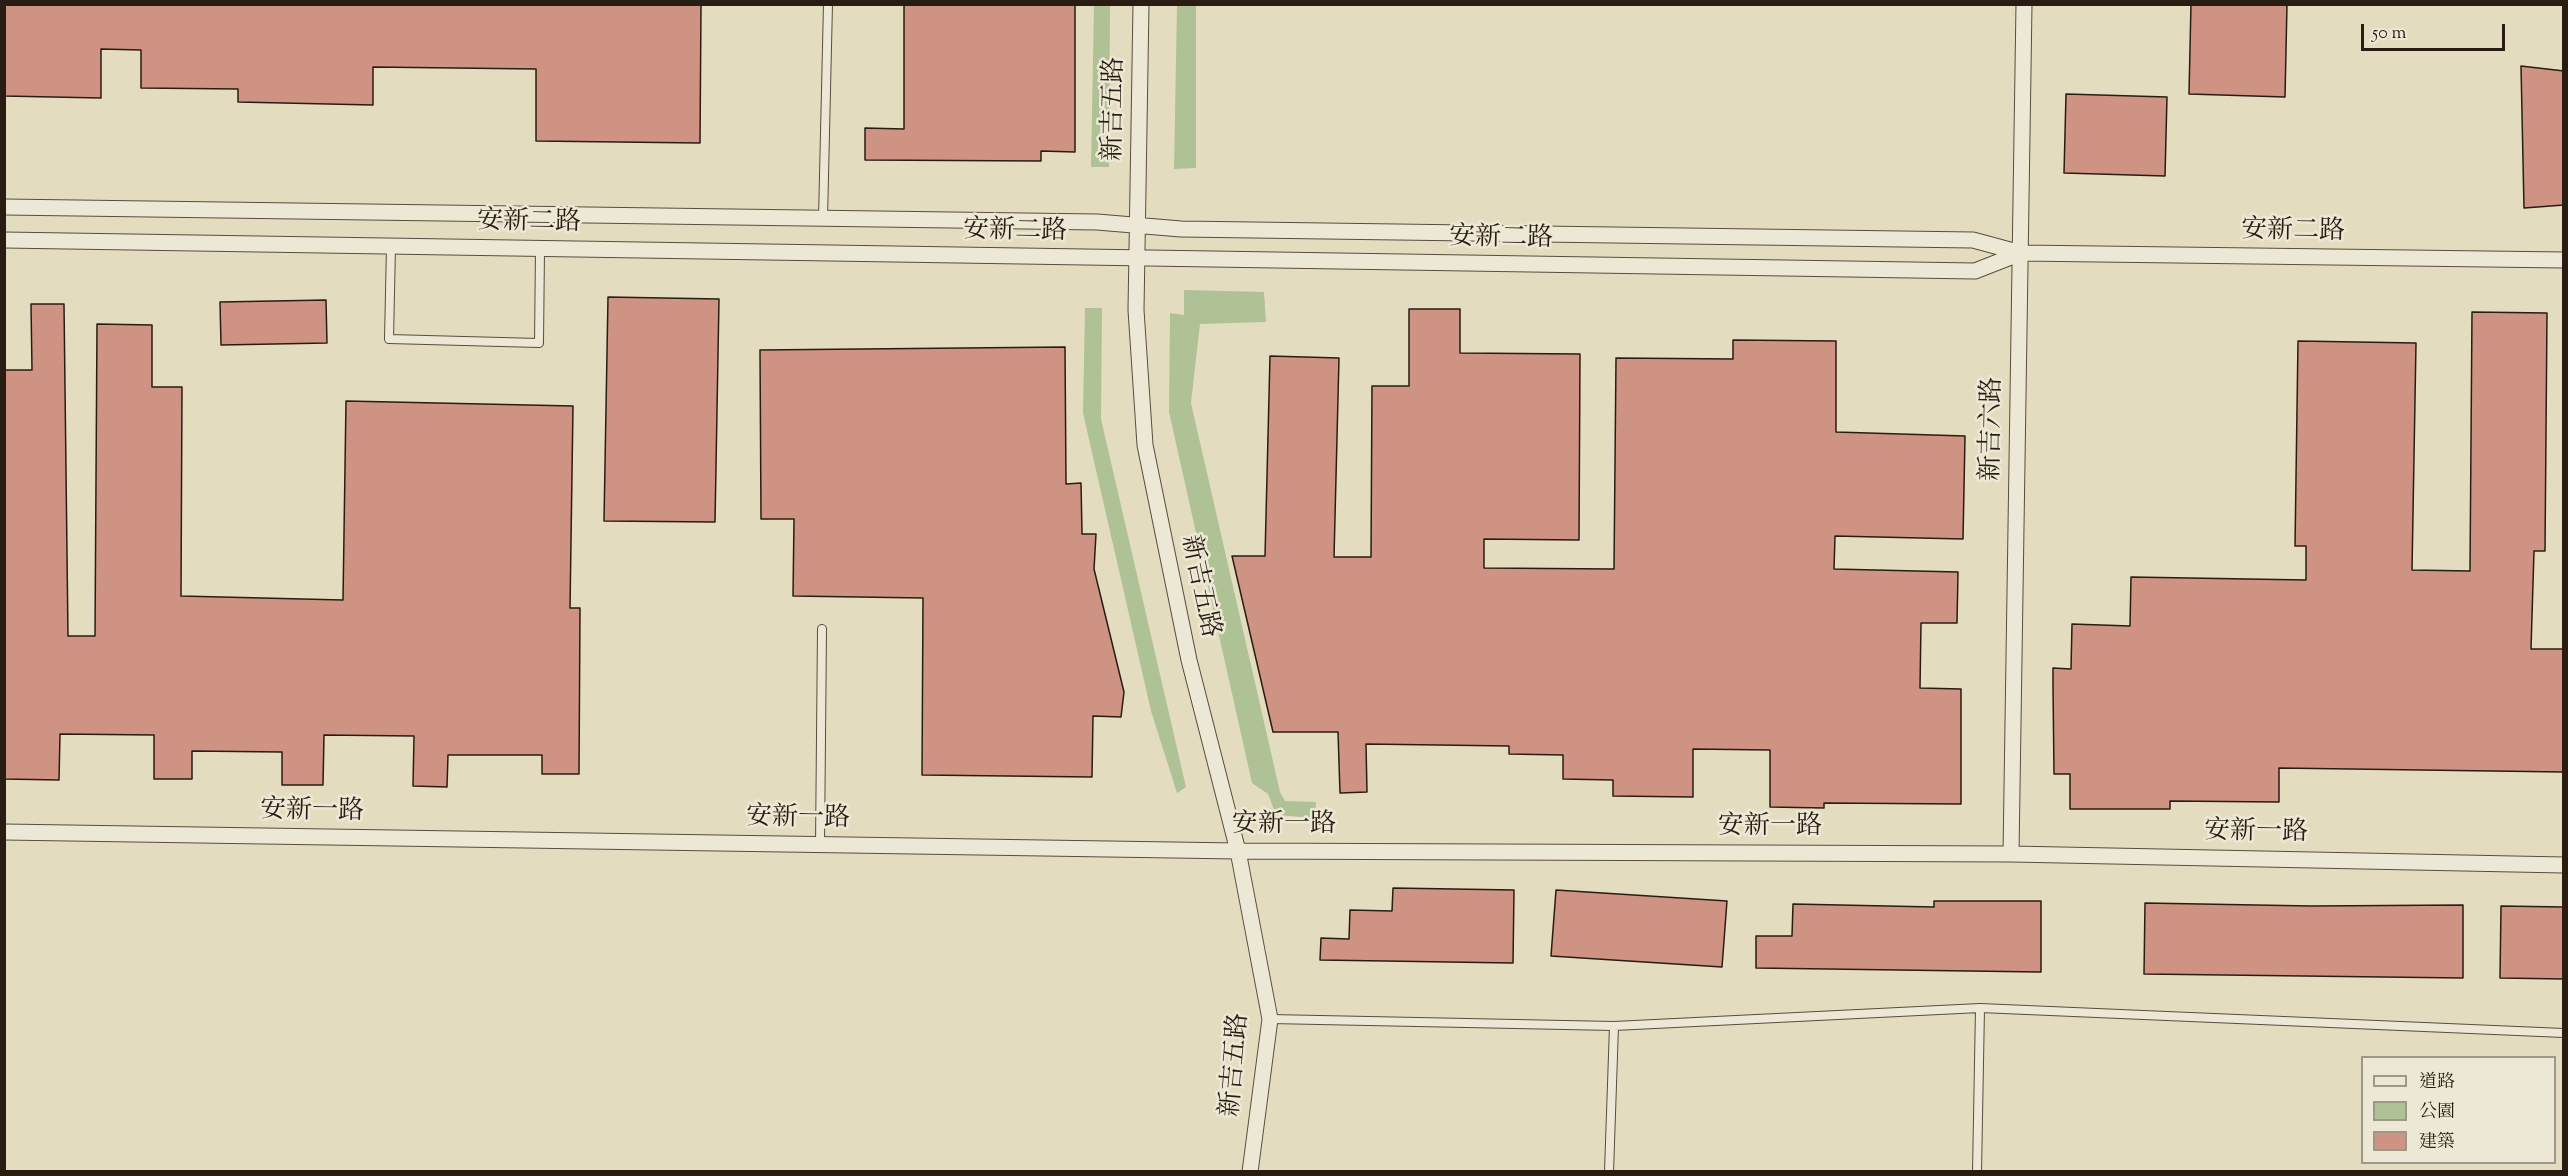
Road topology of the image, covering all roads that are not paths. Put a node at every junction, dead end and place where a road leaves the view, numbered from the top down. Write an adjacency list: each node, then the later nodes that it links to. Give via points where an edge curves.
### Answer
1 (828, 4): 5 (lane)
2 (1141, 4): 6 (street, 新吉五路)
3 (2024, 4): 10 (street, 新吉六路)
4 (4, 207): 5 (street, 安新二路)
5 (823, 219): 6 (street, 安新二路, via 1097,222)
6 (1138, 226): 10 (street, 安新二路, via 1973,240); 11 (street, 新吉五路)
7 (4, 240): 8 (street, 安新二路)
8 (392, 246): 9 (street, 安新二路); 9 (lane, via 389,339 539,343)
9 (540, 249): 11 (street, 安新二路)
10 (2021, 254): 11 (street, 安新二路, via 1975,271); 12 (street, 安新二路); 17 (street, 新吉六路)
11 (1137, 259): 16 (street, 新吉五路, via 1136,310 1145,445 1189,660)
12 (2564, 260)
13 (822, 629): 15 (lane)
14 (4, 832): 15 (street, 安新一路)
15 (820, 844): 16 (street, 安新一路)
16 (1238, 851): 17 (street, 安新一路); 20 (street, 新吉五路)
17 (2011, 854): 18 (street, 安新一路)
18 (2564, 865)
19 (1980, 1008): 21 (lane); 22 (lane); 25 (lane)
20 (1270, 1019): 21 (lane); 23 (street, 新吉五路)
21 (1614, 1026): 24 (lane)
22 (2564, 1033)
23 (1250, 1172)
24 (1609, 1172)
25 (1977, 1172)

